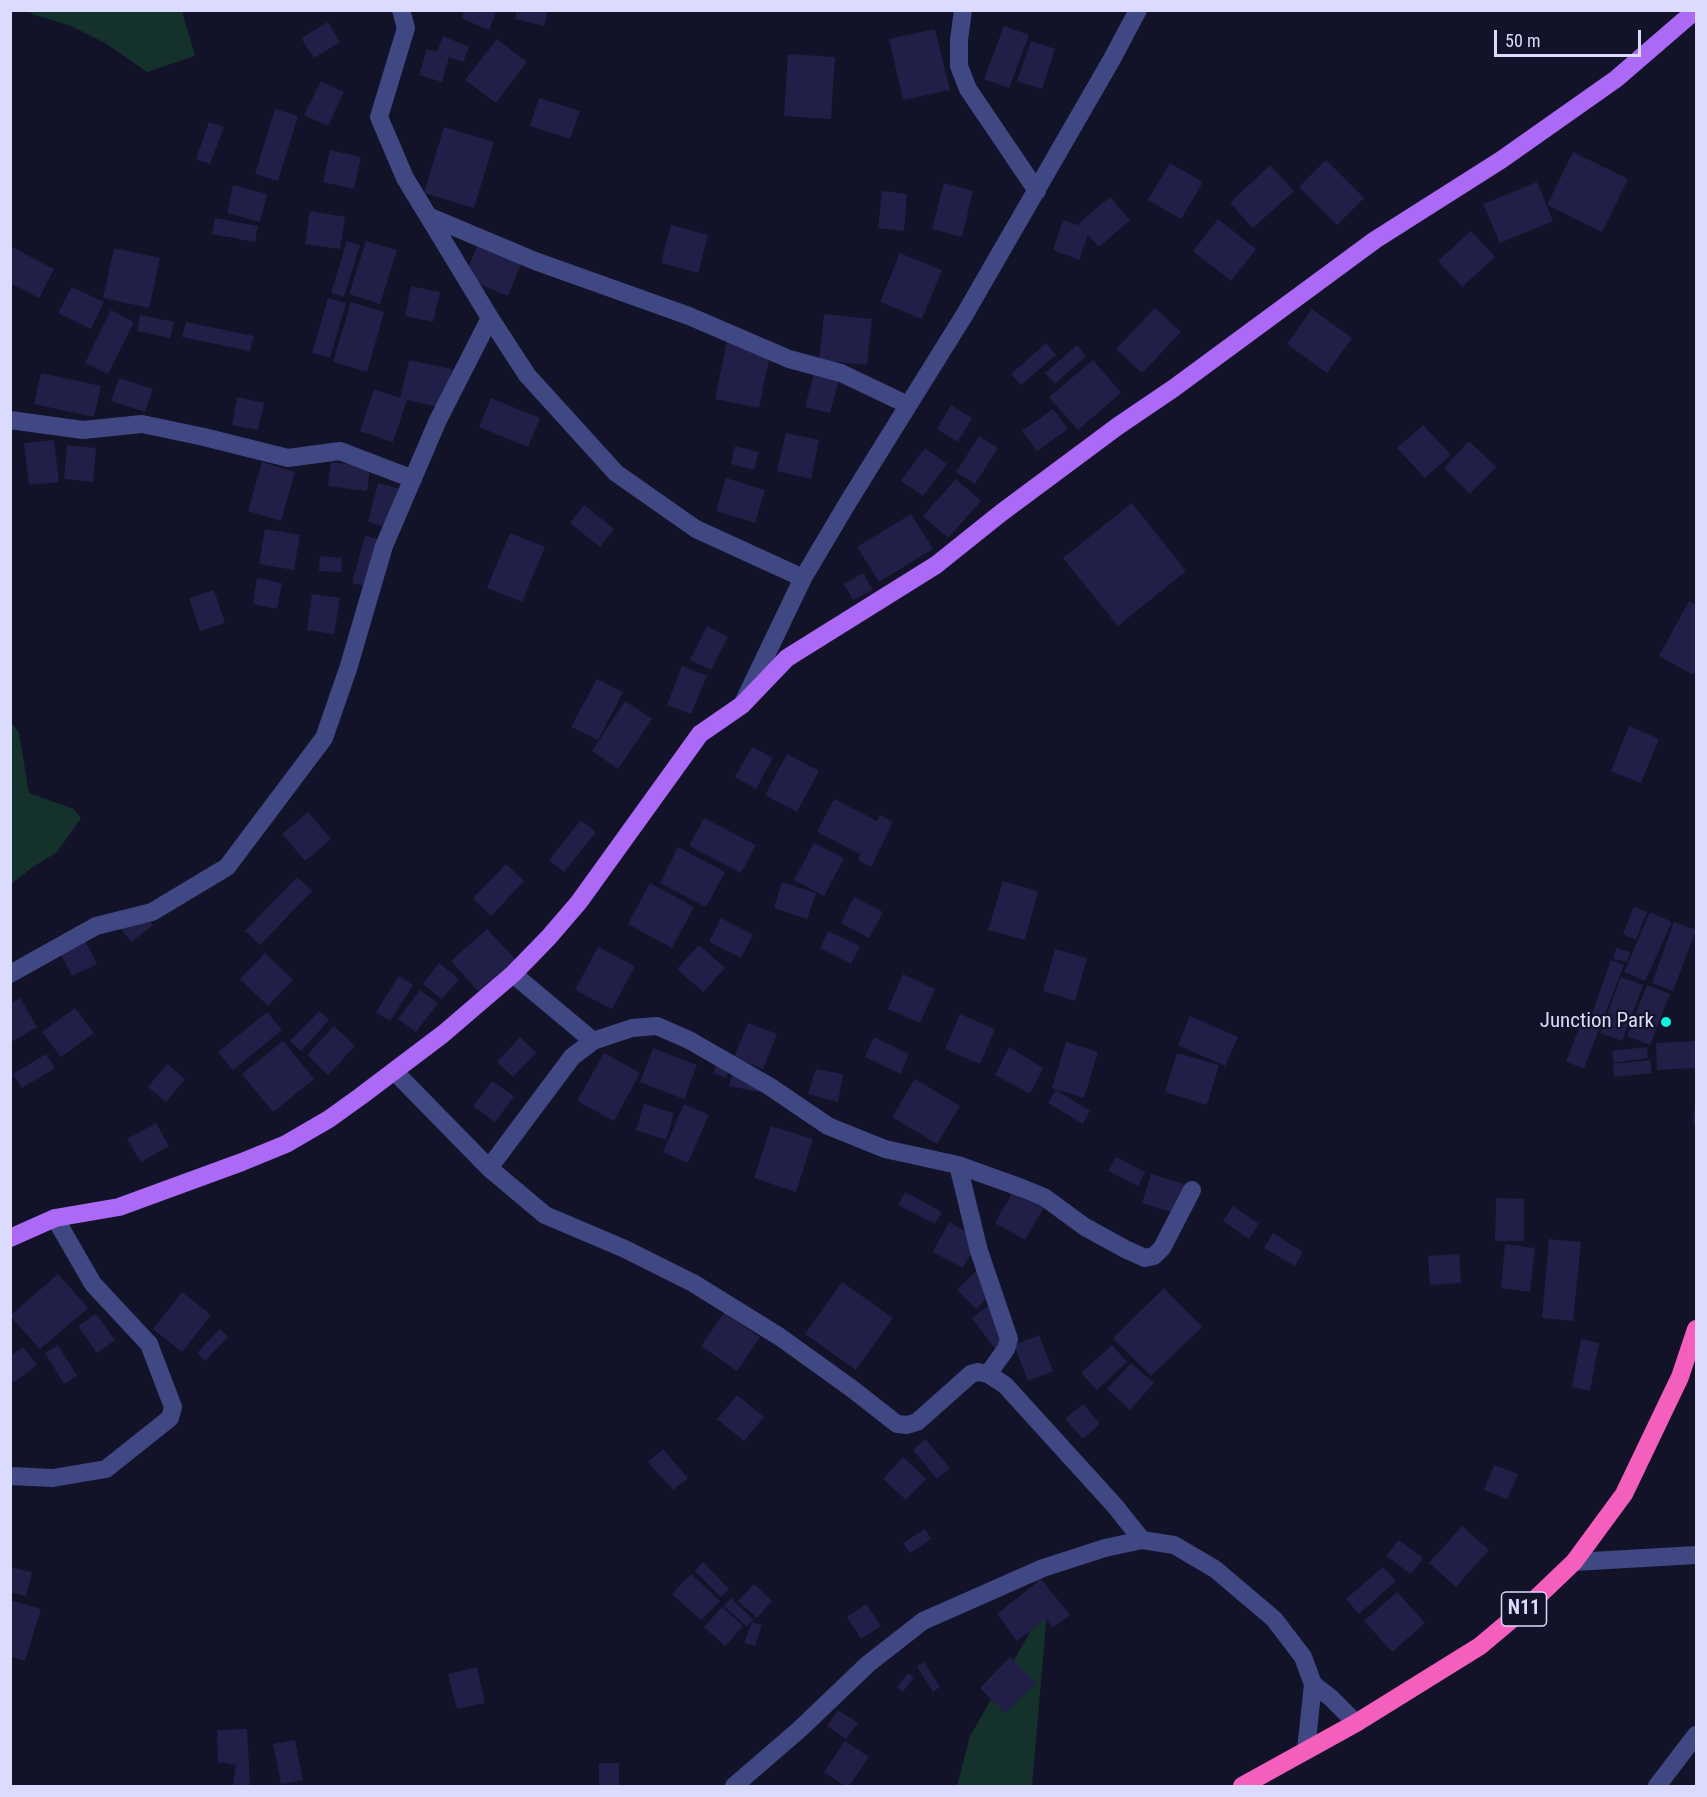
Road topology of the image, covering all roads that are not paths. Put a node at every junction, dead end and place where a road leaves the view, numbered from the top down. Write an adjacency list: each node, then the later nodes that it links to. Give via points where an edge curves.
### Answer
1 (401, 10): 6 (street, via 406,28 379,117 405,178)
2 (963, 10): 5 (street, via 959,66 968,89)
3 (1138, 10): 5 (street)
4 (1696, 10): 12 (main road, via 1616,79 1501,160 1375,240 1118,426 936,566 787,658)
5 (1037, 191): 8 (street)
6 (428, 216): 7 (street); 8 (street, via 535,261 689,316 789,359 841,373)
7 (490, 318): 10 (street); 11 (street, via 527,375 616,473 696,528)
8 (908, 405): 11 (street)
9 (10, 420): 10 (street, via 82,430 142,424 288,458 340,451)
10 (413, 479): 13 (street, via 384,546 324,738 227,867 152,912 96,926)
11 (803, 578): 12 (street)
12 (742, 705): 14 (main road, via 700,734 579,902)
13 (10, 974)
14 (513, 974): 15 (street); 16 (main road)
15 (593, 1041): 17 (street, via 632,1028 657,1026 759,1080 828,1126 885,1149); 18 (street, via 572,1057)
16 (394, 1071): 18 (street); 20 (main road, via 329,1119 286,1144 120,1207)
17 (958, 1165): 19 (street, via 1044,1197 1085,1227 1145,1258 1162,1248); 23 (street, via 979,1251 1009,1339)
18 (489, 1168): 23 (street, via 545,1215 693,1283 780,1337 897,1424 917,1422 971,1374)
19 (1192, 1190)
20 (55, 1218): 21 (main road); 24 (street, via 93,1284 149,1344 173,1407 170,1418 106,1469 53,1478)
21 (10, 1238)
22 (1696, 1329): 27 (highway, N11, via 1680,1377 1624,1494)
23 (988, 1374): 25 (street, via 1005,1385)
24 (10, 1476)
25 (1142, 1540): 28 (street, via 1174,1545 1215,1569 1274,1619 1303,1657); 32 (street, via 1043,1568 922,1621 867,1664)
26 (1696, 1555): 27 (street)
27 (1574, 1562): 29 (highway, N11, via 1480,1646)
28 (1313, 1684): 29 (street); 31 (street)
29 (1356, 1723): 31 (highway, N11)
30 (1696, 1734): 34 (street)
31 (1306, 1750): 33 (highway, N11)
32 (734, 1786)
33 (1242, 1786)
34 (1657, 1786)

